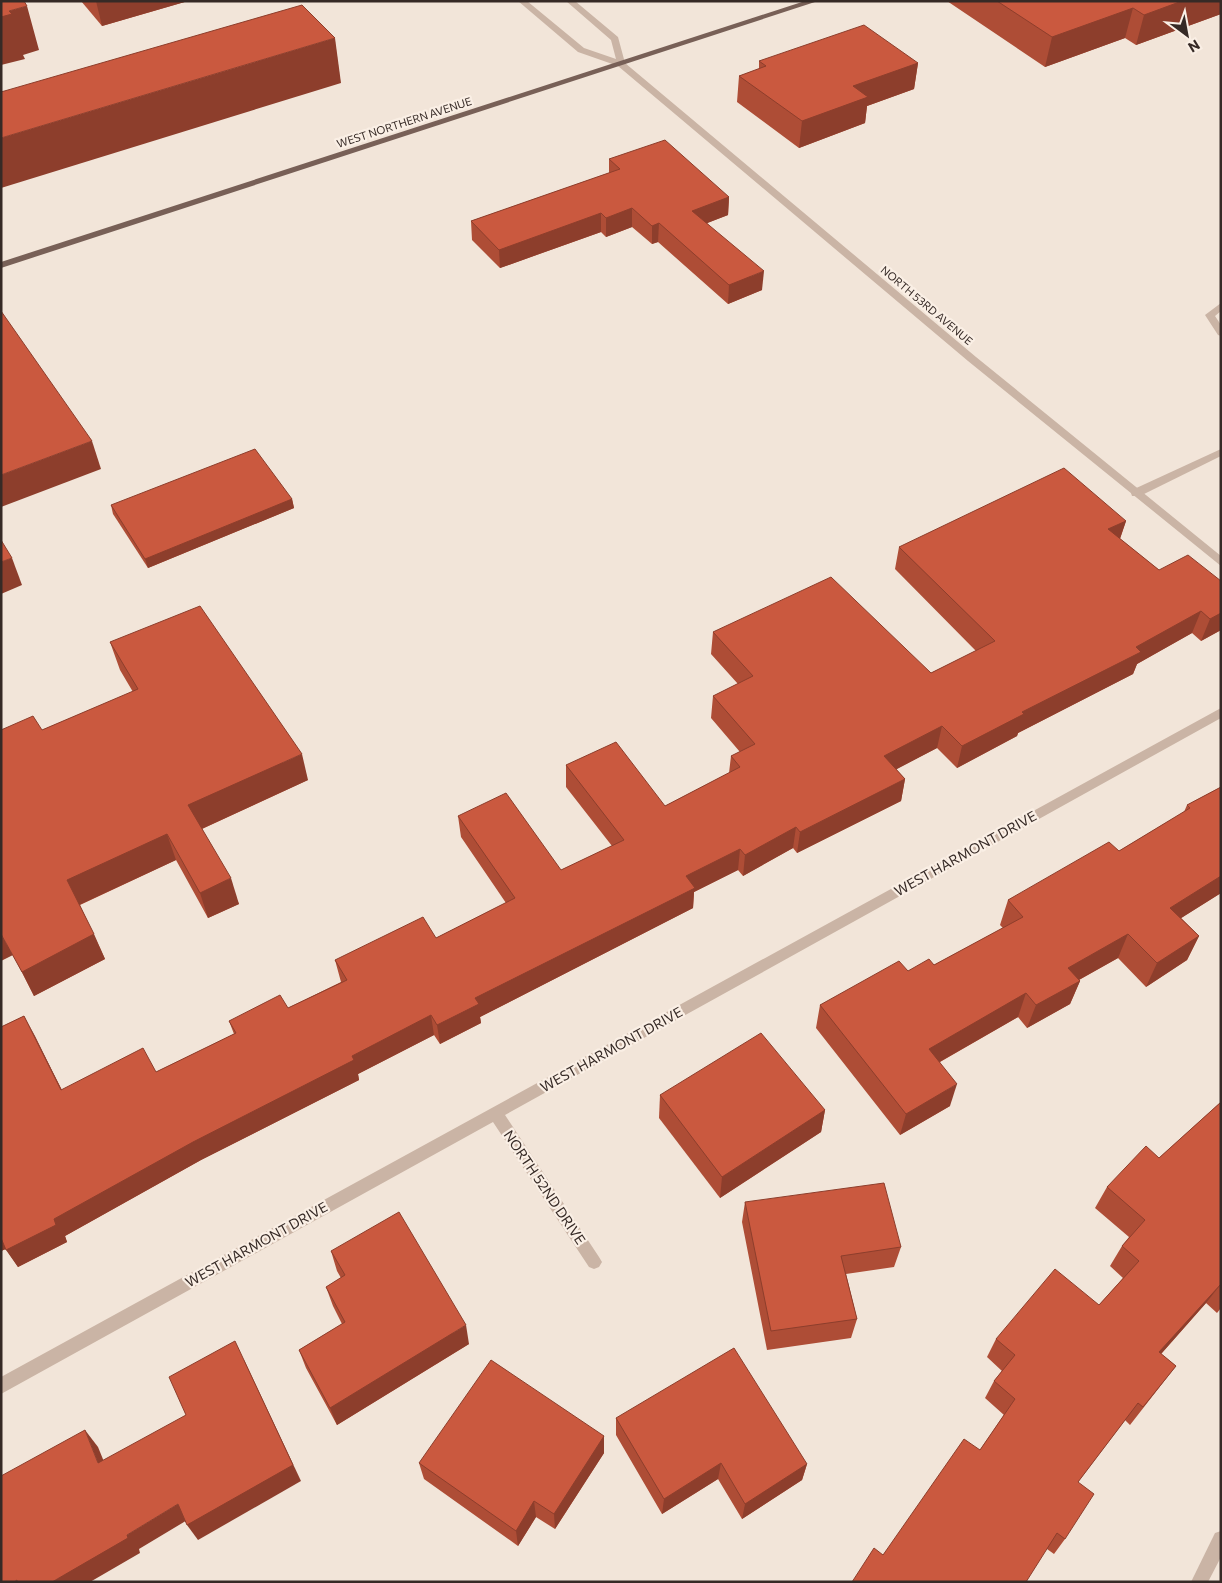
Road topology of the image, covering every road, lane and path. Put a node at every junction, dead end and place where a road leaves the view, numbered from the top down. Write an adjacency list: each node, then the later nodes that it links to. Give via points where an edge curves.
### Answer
1 (522, 1): 4 (street, NORTH 53RD AVENUE, via 581,50)
2 (570, 1): 4 (street, via 615,39)
3 (814, 1): 4 (main road, WEST NORTHERN AVENUE)
4 (621, 64): 5 (main road, WEST NORTHERN AVENUE); 9 (street, NORTH 53RD AVENUE)
5 (1, 265)
6 (1221, 306): 7 (street, via 1210,315)
7 (1221, 332)
8 (1221, 452): 9 (street)
9 (1136, 493): 10 (street, NORTH 53RD AVENUE)
10 (1221, 562)
11 (1221, 712): 12 (street, WEST HARMONT DRIVE)
12 (495, 1113): 13 (street, NORTH 52ND DRIVE); 14 (street, WEST HARMONT DRIVE)
13 (594, 1262)
14 (1, 1386)
15 (1221, 1539): 16 (street)
16 (1199, 1582)

